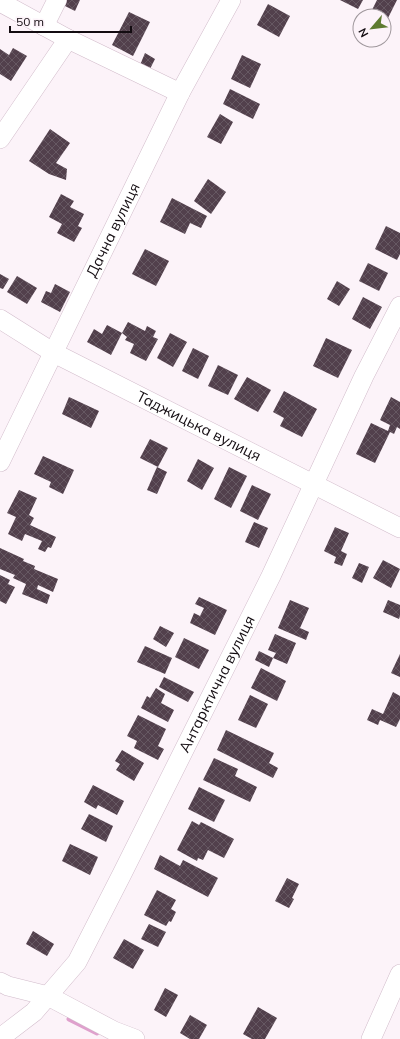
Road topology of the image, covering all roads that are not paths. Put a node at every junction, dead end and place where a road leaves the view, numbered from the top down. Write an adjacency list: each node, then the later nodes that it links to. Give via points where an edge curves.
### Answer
1 (56, 0): 4 (street)
2 (231, 0): 6 (street, Дачна вулиця)
3 (0, 2): 4 (street)
4 (44, 26): 5 (street)
5 (68, 39): 6 (street); 7 (street)
6 (180, 93): 10 (street, Дачна вулиця)
7 (0, 139)
8 (400, 306): 12 (street, Антарктична вулиця)
9 (0, 319): 10 (street, Таджицька вулиця)
10 (54, 353): 11 (street, Дачна вулиця); 12 (street, Таджицька вулиця)
11 (0, 462)
12 (314, 483): 13 (street, Таджицька вулиця); 16 (street, Антарктична вулиця, via 271,576 77,962)
13 (400, 528)
14 (400, 974): 19 (street)
15 (0, 982): 16 (street)
16 (48, 996): 17 (street, Антарктична вулиця, via 34,1012); 18 (street, via 114,1031)
17 (0, 1038)
18 (135, 1039)
19 (371, 1039)

